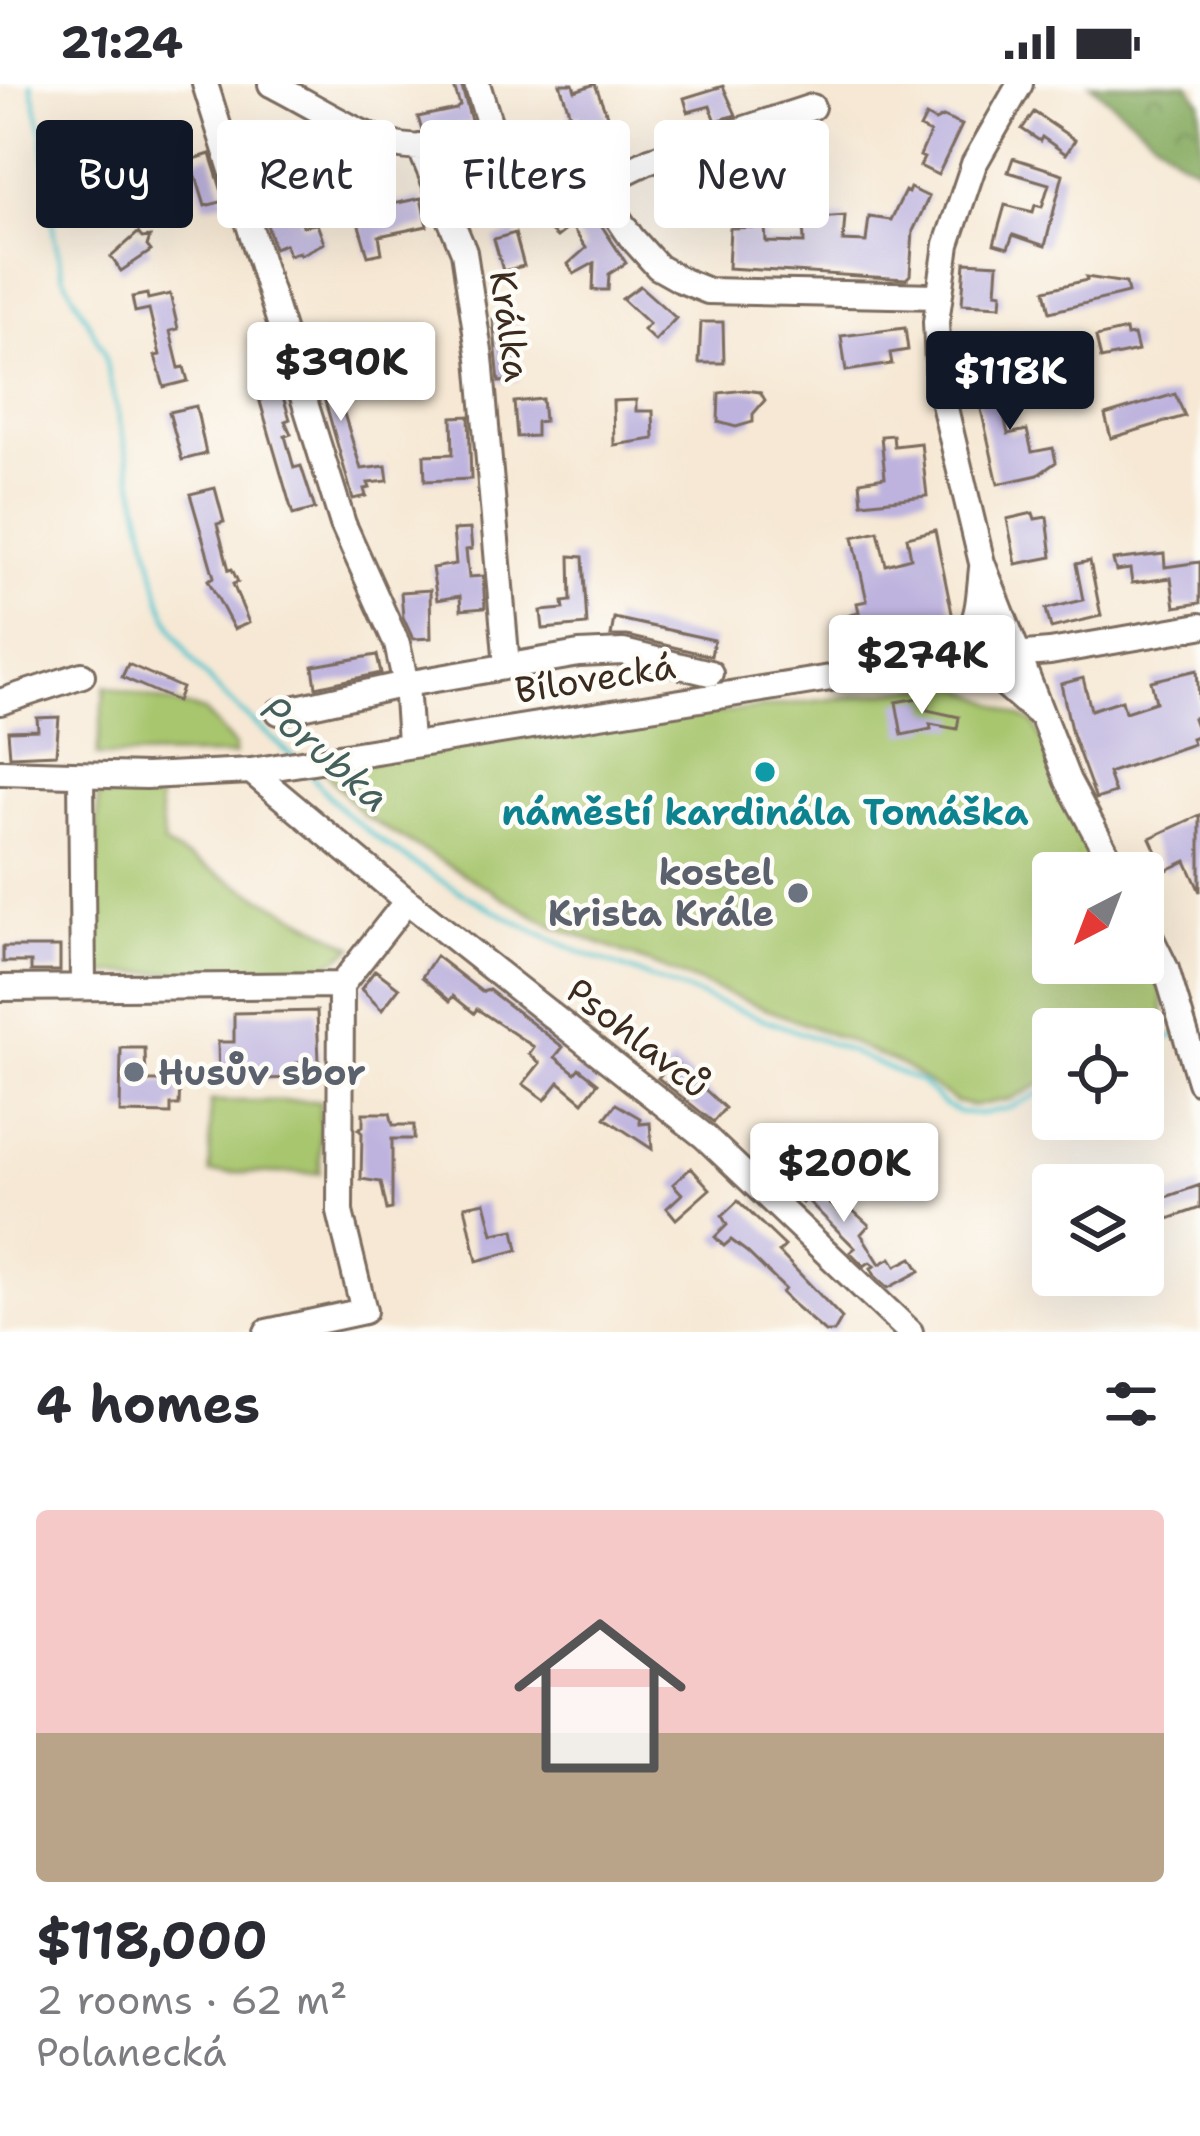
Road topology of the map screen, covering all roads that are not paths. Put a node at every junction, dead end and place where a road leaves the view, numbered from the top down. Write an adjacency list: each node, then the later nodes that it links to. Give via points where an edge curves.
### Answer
1 (205, 84): 19 (street, via 343,524 398,644)
2 (271, 84): 7 (street, via 388,143)
3 (477, 84): 6 (street)
4 (1020, 84): 11 (street, via 963,192)
5 (812, 107): 8 (street)
6 (488, 120)
7 (420, 147)
8 (630, 170)
9 (454, 228): 16 (street, Králka, via 480,358)
10 (625, 228): 11 (street, via 658,267 708,291)
11 (938, 296): 12 (street, via 943,404)
12 (982, 563): 14 (street); 15 (street, via 977,621)
13 (1200, 626): 14 (street, Bílovecká)
14 (1016, 656): 15 (street, Bílovecká); 22 (street)
15 (936, 661): 22 (street, via 1000,681); 23 (street, Bílovecká)
16 (507, 666): 17 (street, via 623,652); 19 (street)
17 (710, 673)
18 (82, 675): 20 (street)
19 (406, 684): 21 (street); 23 (street)
20 (0, 701)
21 (279, 712)
22 (1040, 718): 27 (street)
23 (410, 742): 24 (street, Bílovecká)
24 (251, 771): 26 (street, Bílovecká); 28 (street, Psohlavců)
25 (0, 772): 26 (street, Bílovecká)
26 (81, 775): 30 (street)
27 (1106, 852)
28 (407, 901): 31 (street); 37 (street, Psohlavců, via 704,1136)
29 (1164, 971): 33 (street)
30 (83, 985): 31 (street); 32 (street)
31 (341, 985): 35 (street, via 340,1212)
32 (0, 988)
33 (1191, 1022): 34 (street)
34 (1200, 1082)
35 (367, 1322): 36 (street)
36 (267, 1332)
37 (910, 1332)

